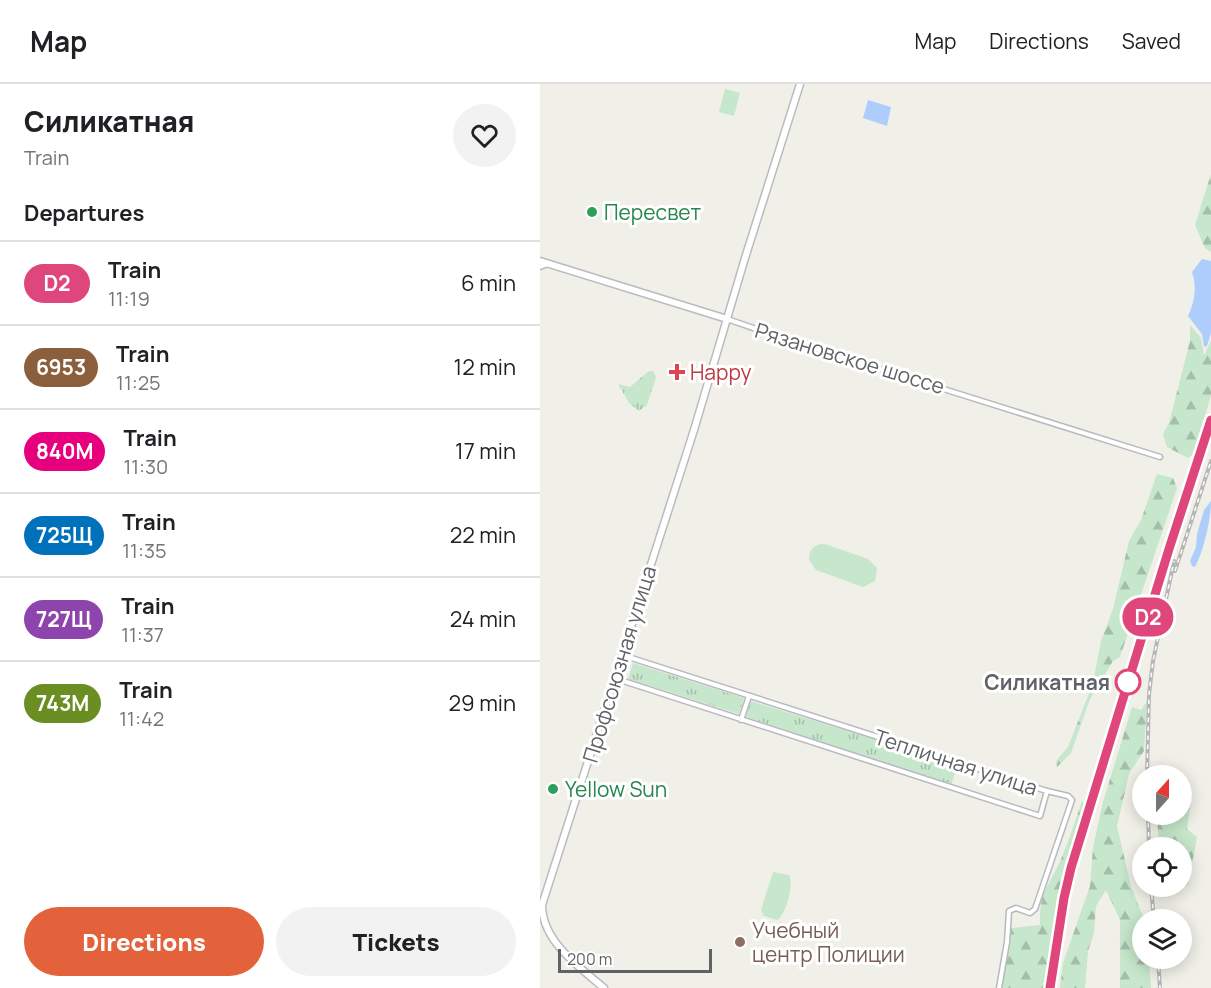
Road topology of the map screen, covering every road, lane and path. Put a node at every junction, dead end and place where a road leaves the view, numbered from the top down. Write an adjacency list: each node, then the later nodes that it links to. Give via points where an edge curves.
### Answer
1 (800, 84): 5 (main road, Профсоюзная улица)
2 (540, 261): 3 (main road, Рязановское шоссе)
3 (549, 264): 4 (street); 5 (main road, Рязановское шоссе)
4 (540, 267)
5 (727, 319): 6 (street, Рязановское шоссе); 7 (main road, Профсоюзная улица)
6 (1160, 457)
7 (621, 655): 8 (main road, Профсоюзная улица); 9 (street, Тепличная улица)
8 (614, 678): 10 (street, Тепличная улица); 12 (main road, Профсоюзная улица, via 544,896)
9 (748, 696): 10 (street); 11 (street, Тепличная улица)
10 (741, 720): 11 (street, Тепличная улица, via 1040,816)
11 (1047, 791): 14 (street, via 1072,800 1035,909 1030,913 1016,908 1009,911)
12 (542, 924): 13 (main road, Профсоюзная улица, via 568,956)
13 (604, 988)
14 (999, 988)

